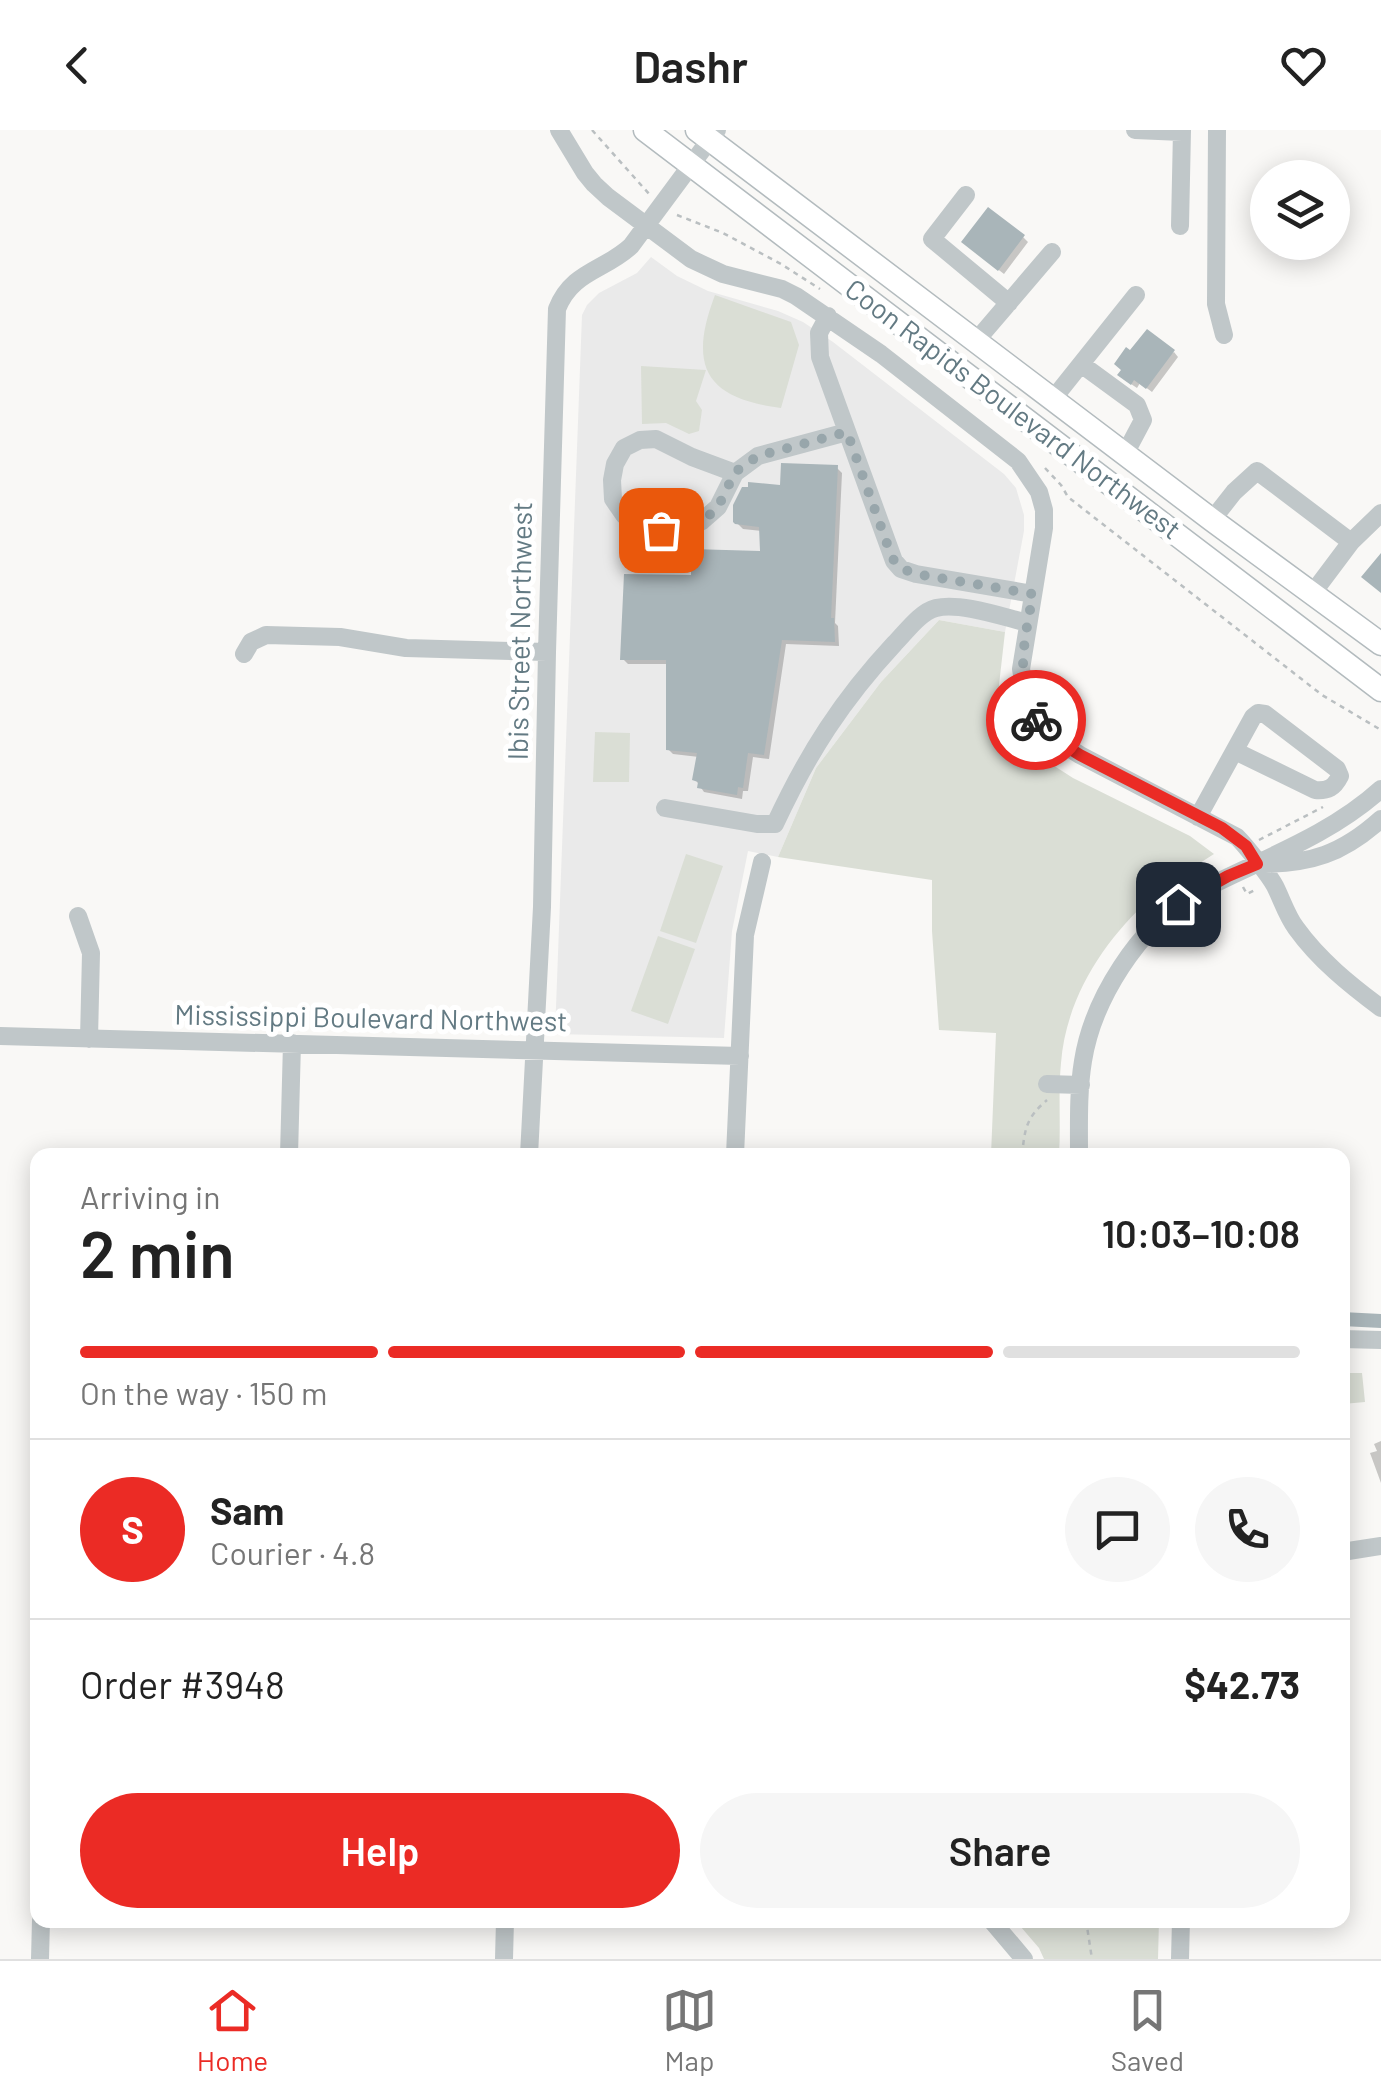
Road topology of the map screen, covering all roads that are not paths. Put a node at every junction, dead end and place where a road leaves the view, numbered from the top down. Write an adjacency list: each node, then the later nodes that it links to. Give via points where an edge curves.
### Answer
1 (559, 130): 9 (street, via 594,184)
2 (644, 130): 7 (main road, Coon Rapids Boulevard Northwest)
3 (1135, 130): 5 (street)
4 (1217, 130): 15 (street, via 1216,304)
5 (1182, 131): 10 (street)
6 (708, 133): 7 (street, Ibis Street Northwest); 16 (main road, Coon Rapids Boulevard Northwest)
7 (692, 165): 9 (street, Ibis Street Northwest); 31 (main road, Coon Rapids Boulevard Northwest)
8 (966, 195): 13 (street, via 932,239)
9 (647, 225): 14 (street, via 704,266 782,289); 29 (street, Ibis Street Northwest, via 622,254 573,282 558,309)
10 (1180, 226)
11 (1052, 252): 13 (street)
12 (1136, 295): 17 (street)
13 (1009, 303): 16 (street)
14 (828, 316): 19 (street, via 819,333 820,356); 25 (street, via 1030,475 1044,510)
15 (1224, 335)
16 (976, 341): 18 (main road, Coon Rapids Boulevard Northwest)
17 (1081, 364): 18 (street); 20 (street, via 1137,405 1144,420)
18 (1053, 399): 20 (main road, Coon Rapids Boulevard Northwest)
19 (847, 432): 21 (street, via 758,456); 25 (street, via 901,569)
20 (1124, 454): 23 (main road, Coon Rapids Boulevard Northwest)
21 (735, 472): 21 (street, via 718,507 683,531 638,524 614,499 615,464 624,448 640,440 656,439)
22 (1381, 513): 24 (street)
23 (1212, 520): 24 (street, via 1258,471); 26 (main road, Coon Rapids Boulevard Northwest)
24 (1352, 542): 26 (street)
25 (1033, 594): 27 (street)
26 (1312, 594): 28 (main road, Coon Rapids Boulevard Northwest)
27 (1028, 623): 34 (street, via 959,608 928,610 844,701 774,824); 35 (street, via 1022,681 1042,728)
28 (1381, 644)
29 (547, 652): 30 (street, via 266,635); 44 (street, Ibis Street Northwest)
30 (244, 654)
31 (1381, 690)
32 (1235, 750): 32 (street, via 1254,717 1265,714 1340,776 1326,791 1316,790); 35 (street)
33 (1381, 789): 38 (street, via 1356,812)
34 (665, 808)
35 (1198, 817): 38 (street, via 1237,838)
36 (1381, 819): 38 (street, via 1321,857)
37 (762, 862): 45 (street, via 745,935)
38 (1257, 864): 40 (street, via 1310,946); 47 (street, via 1192,895 1143,936 1089,1032)
39 (78, 916): 42 (street, via 91,953)
40 (1381, 1008)
41 (0, 1036): 42 (street, Mississippi Boulevard Northwest)
42 (89, 1038): 43 (street, Mississippi Boulevard Northwest)
43 (292, 1043): 44 (street, Mississippi Boulevard Northwest); 48 (street)
44 (536, 1049): 45 (street, Mississippi Boulevard Northwest); 49 (street, Ibis Street Northwest)
45 (740, 1056): 50 (street)
46 (1047, 1084): 47 (street)
47 (1081, 1084): 51 (street)
48 (289, 1148)
49 (530, 1148)
50 (735, 1148)
51 (1079, 1148)
52 (1350, 1339): 53 (street)
53 (1381, 1340)
54 (1381, 1546): 55 (street)
55 (1350, 1551)
56 (41, 1928): 60 (street)
57 (506, 1928): 61 (street)
58 (998, 1928): 62 (street)
59 (1181, 1928): 63 (street)
60 (40, 1959)
61 (504, 1959)
62 (1024, 1959)
63 (1180, 1959)

